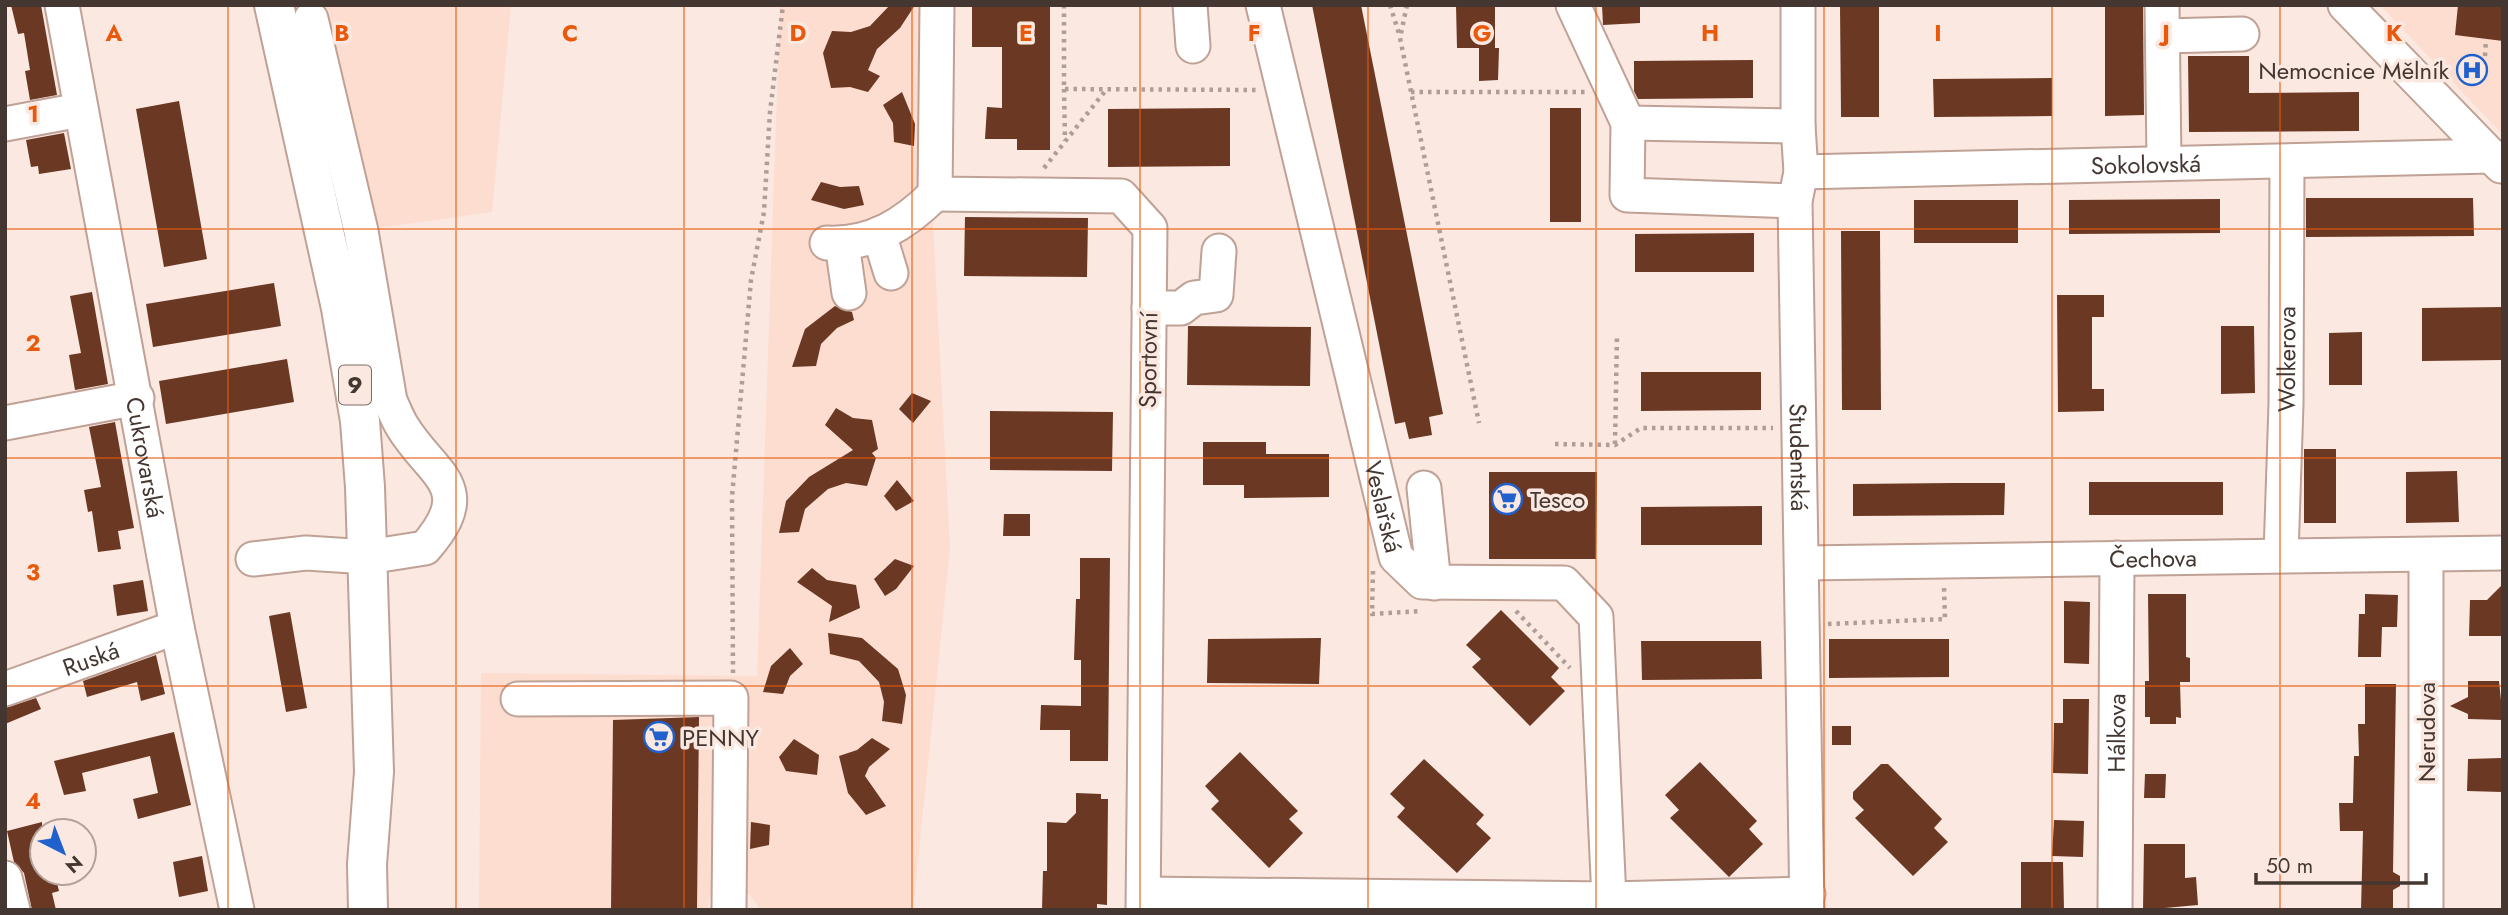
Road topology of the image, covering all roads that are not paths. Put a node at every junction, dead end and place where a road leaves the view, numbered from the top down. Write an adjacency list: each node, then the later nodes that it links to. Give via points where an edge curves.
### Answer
1 (62, 5): 13 (street, Cukrovarská)
2 (274, 5): 33 (main road, 9, via 352,365)
3 (937, 5): 21 (street)
4 (1190, 5): 12 (street)
5 (1263, 5): 37 (street, Veslařská, via 1396,557 1422,583)
6 (1573, 5): 14 (street)
7 (1798, 5): 16 (street, Studentská)
8 (2345, 5): 19 (street)
9 (311, 19): 33 (street, via 360,231 390,401 402,426 450,490 449,514 425,548)
10 (2163, 21): 11 (street); 17 (street)
11 (2242, 34)
12 (1193, 46)
13 (80, 110): 15 (street); 27 (street, Cukrovarská)
14 (1628, 123): 16 (street); 20 (street, Sokolovská, via 1627,195)
15 (5, 124)
16 (1798, 126): 20 (street, Studentská)
17 (2165, 162): 18 (street, Sokolovská); 20 (street, Sokolovská)
18 (2287, 162): 19 (street, Sokolovská); 31 (street, Wolkerova)
19 (2497, 162)
20 (1798, 186): 36 (street, Studentská)
21 (935, 194): 22 (street, via 910,219); 26 (street, Sportovní, via 1121,196 1150,228)
22 (879, 234): 24 (street); 25 (street, via 834,243)
23 (1219, 251): 26 (street, via 1216,295 1194,298 1181,308)
24 (891, 273)
25 (849, 293)
26 (1149, 308): 44 (street, Sportovní)
27 (137, 398): 28 (street); 38 (street, Cukrovarská)
28 (5, 423)
29 (1424, 488): 37 (street)
30 (2503, 554): 32 (street, Čechova)
31 (2281, 555): 32 (street, Čechova); 34 (street, Čechova)
32 (2426, 555): 52 (street, Nerudova)
33 (368, 557): 35 (street, via 306,553); 41 (main road, 9)
34 (2117, 558): 36 (street, Čechova); 51 (street, Hálkova)
35 (253, 559)
36 (1804, 563): 45 (street, Studentská, via 1801,625)
37 (1434, 583): 43 (street, Veslařská, via 1564,583 1596,617)
38 (177, 626): 39 (street, Ruská); 47 (street, Cukrovarská)
39 (5, 689)
40 (518, 699): 50 (street, via 731,698)
41 (374, 772): 48 (main road, 9, via 367,864); 49 (main road, 9)
42 (5, 878): 46 (street)
43 (1609, 899): 44 (street); 45 (street)
44 (1143, 902)
45 (1808, 902)
46 (13, 910)
47 (237, 910)
48 (369, 910)
49 (394, 910)
50 (729, 910)
51 (2115, 910)
52 (2426, 910)

